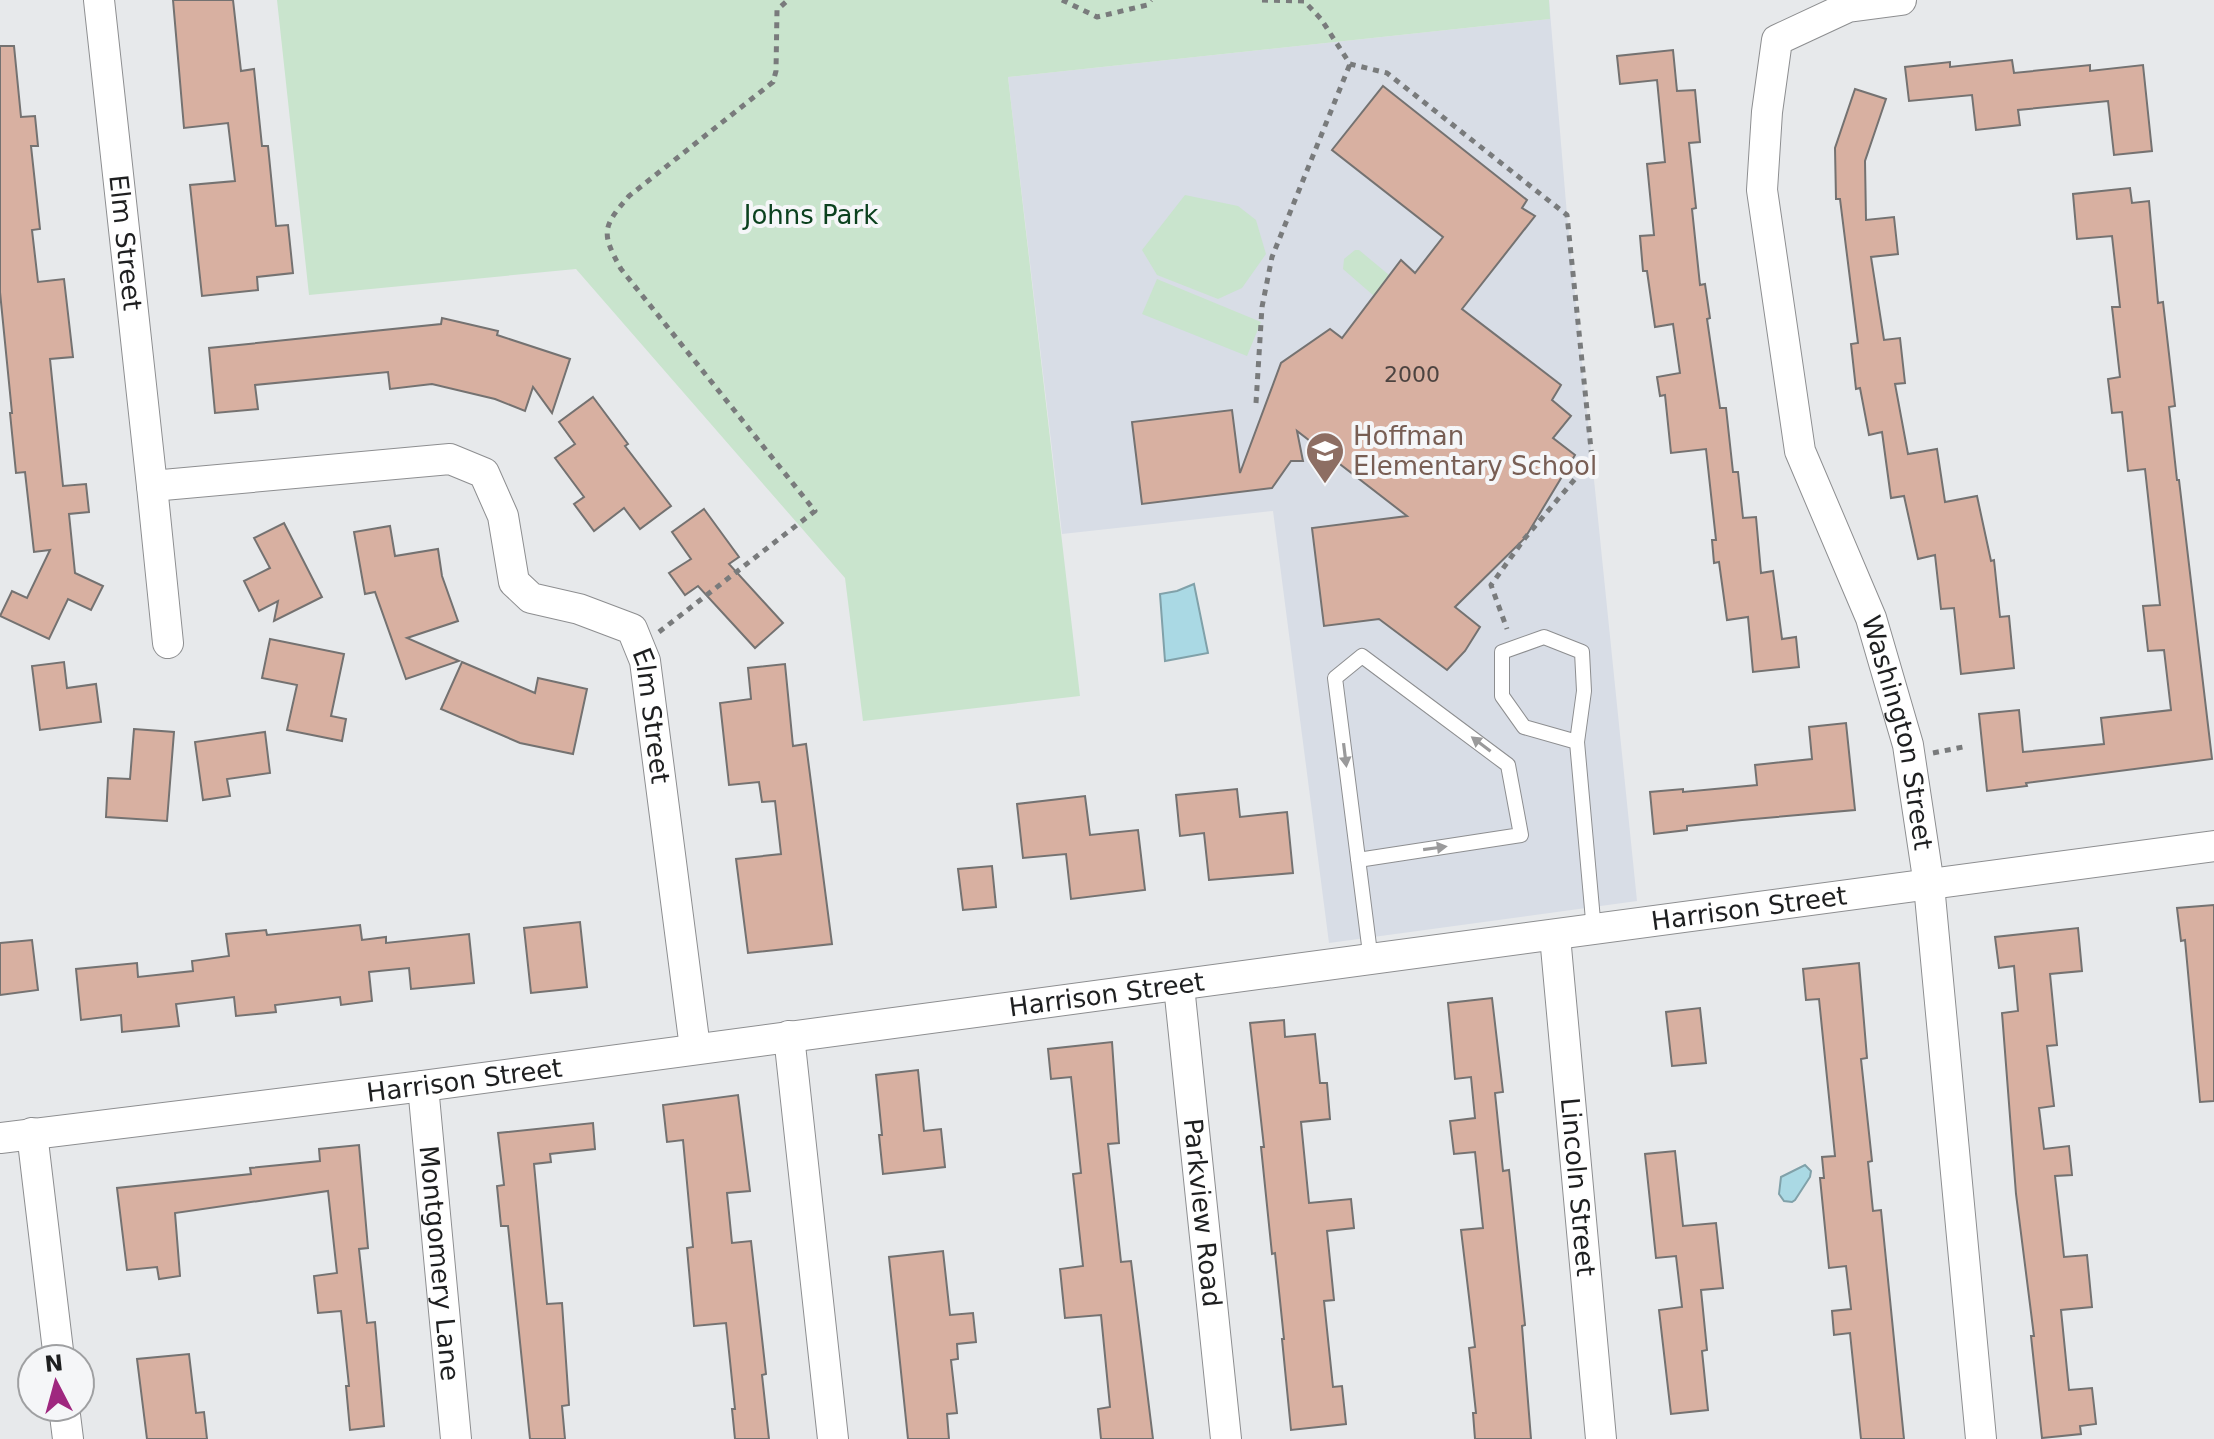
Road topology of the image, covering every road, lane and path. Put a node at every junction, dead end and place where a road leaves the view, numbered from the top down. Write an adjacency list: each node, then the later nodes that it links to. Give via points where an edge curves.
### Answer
1 (99, 0): 9 (street, Elm Street)
2 (788, 0): 12 (path, via 777,10 773,82 629,196 610,218 607,244 621,269 815,511)
3 (1062, 0): 4 (path, via 1097,17)
4 (1151, 0)
5 (1262, 0): 7 (path, via 1304,1)
6 (1901, 0): 16 (street, Washington Street, via 1848,7 1777,40 1762,190 1800,451 1871,618 1908,745)
7 (1350, 64): 8 (path, via 1272,257 1262,307); 10 (path, via 1387,73 1567,215 1592,459 1491,585)
8 (1256, 403)
9 (152, 486): 11 (street, Elm Street); 12 (street, Elm Street, via 450,459 484,473 503,516 514,582 531,598 632,629)
10 (1507, 629)
11 (168, 643)
12 (640, 648): 22 (street, Elm Street)
13 (1577, 742): 13 (lane, via 1584,691 1582,652 1544,637 1502,652 1502,696 1524,727); 17 (lane)
14 (2214, 846): 16 (street, Harrison Street)
15 (1358, 860): 15 (lane, one-way to 15, via 1521,835 1508,765 1362,656 1335,678); 19 (lane)
16 (1929, 885): 17 (street, Harrison Street); 31 (street, Washington Street)
17 (1594, 931): 18 (street, Harrison Street)
18 (1555, 936): 19 (street, Harrison Street); 30 (street, Lincoln Street)
19 (1371, 961): 20 (street, Harrison Street)
20 (1179, 986): 21 (street, Harrison Street); 29 (street, Parkview Road)
21 (789, 1036): 22 (street, Harrison Street); 28 (street)
22 (695, 1048): 23 (street, Harrison Street)
23 (423, 1086): 24 (street, Harrison Street); 27 (street, Montgomery Lane)
24 (32, 1133): 25 (street, Harrison Street); 26 (street)
25 (0, 1138)
26 (57, 1343)
27 (456, 1439)
28 (833, 1439)
29 (1226, 1439)
30 (1601, 1439)
31 (1981, 1439)

